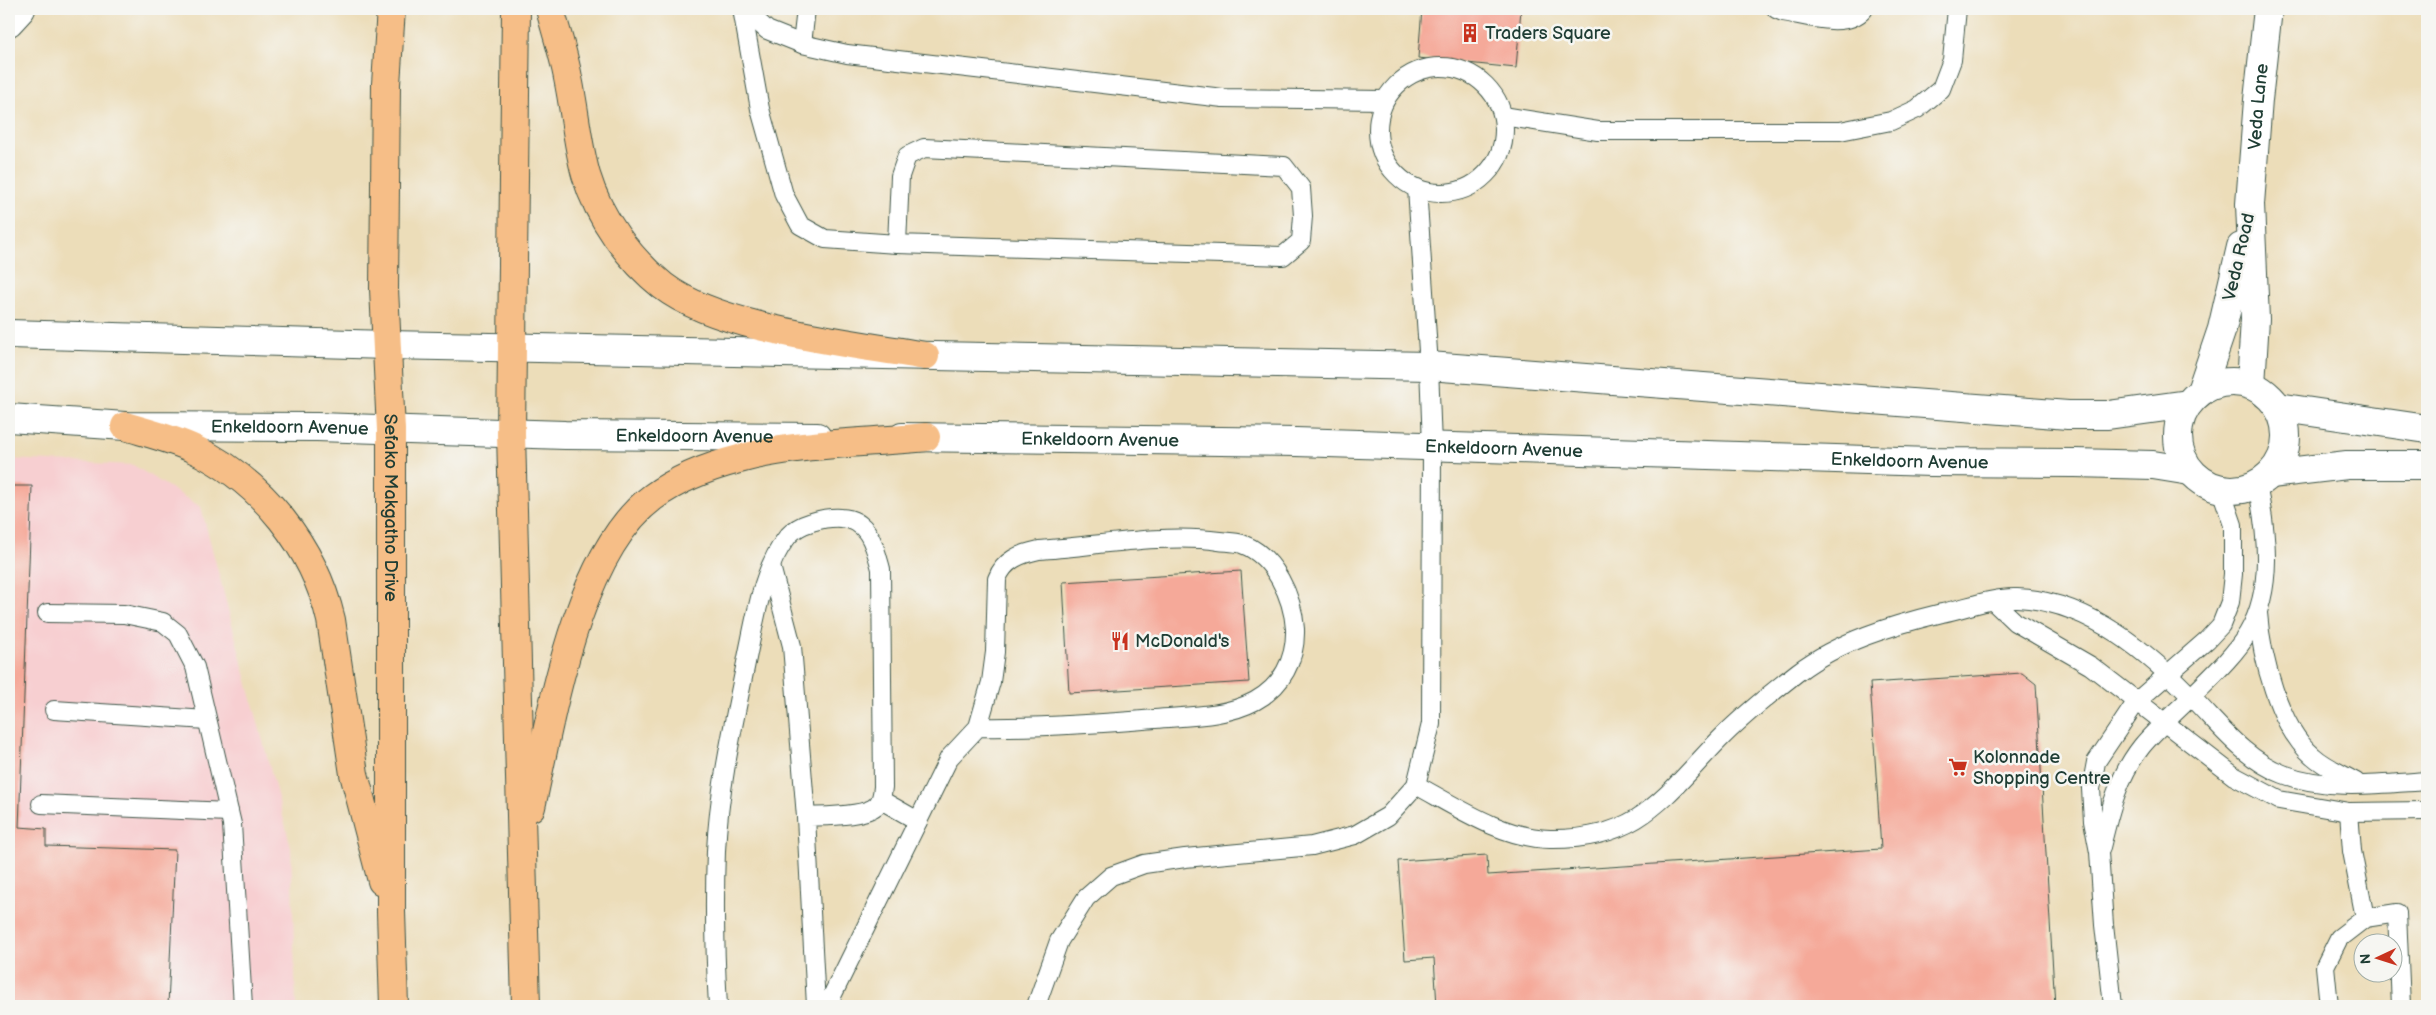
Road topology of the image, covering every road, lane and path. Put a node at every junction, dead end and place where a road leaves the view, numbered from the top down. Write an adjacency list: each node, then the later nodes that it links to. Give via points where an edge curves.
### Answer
1 (21, 9): 11 (street)
2 (391, 9): 19 (main road, Sefako Makgatho Drive, via 386,84 384,289)
3 (516, 9): 20 (main road)
4 (550, 9): 21 (main road, via 568,79 586,175 605,218 646,270 664,286 720,314 770,328)
5 (743, 9): 12 (lane, via 767,30); 17 (lane, via 763,118 784,195 800,225 825,239)
6 (806, 9): 12 (lane)
7 (1776, 9): 8 (lane, via 1845,21 1857,17)
8 (1864, 9)
9 (1957, 9): 14 (lane, via 1952,60 1940,89 1916,109 1891,121 1840,130 1598,131)
10 (2268, 9): 16 (street, Veda Lane)
11 (9, 22)
12 (802, 44): 13 (lane, via 847,54 1223,98)
13 (1385, 100): 14 (lane, via 1399,83 1417,71 1439,66 1461,69 1480,80 1495,96); 15 (lane, via 1379,121 1380,142 1387,163 1400,178)
14 (1503, 116): 15 (lane, via 1504,136 1500,155 1489,172 1456,192 1436,193)
15 (1417, 188): 22 (lane)
16 (2250, 204): 23 (street, Veda Road, via 2255,318); 24 (street, Veda Road, via 2222,329)
17 (897, 244): 17 (lane, via 1283,256 1301,241 1304,216 1301,188 1284,166 924,148 907,156 900,176)
18 (9, 334): 19 (street)
19 (387, 345): 20 (street); 29 (main road, Sefako Makgatho Drive)
20 (511, 348): 21 (street); 30 (main road)
21 (925, 356): 22 (street)
22 (1429, 366): 24 (street, via 2068,415 2108,415); 32 (lane)
23 (2251, 385): 24 (street, via 2225,382); 25 (street)
24 (2194, 398): 34 (street, via 2180,420 2178,438)
25 (2278, 407): 28 (street); 35 (street, via 2285,423 2287,441 2282,459)
26 (9, 418): 27 (street, Enkeldoorn Avenue)
27 (126, 426): 29 (street, Enkeldoorn Avenue); 60 (main road, via 194,449 251,487 272,506 318,578 331,620 360,802)
28 (2427, 429)
29 (391, 430): 30 (street, Enkeldoorn Avenue); 60 (main road, Sefako Makgatho Drive)
30 (511, 434): 31 (street, Enkeldoorn Avenue); 58 (main road)
31 (926, 437): 32 (street, Enkeldoorn Avenue); 58 (main road, via 794,449 740,458 691,474 652,497 638,510 613,542 583,602 567,654)
32 (1432, 446): 34 (street, Enkeldoorn Avenue, via 1931,462 2144,465); 49 (lane, via 1431,724)
33 (2427, 465): 35 (street, via 2346,464)
34 (2190, 471): 36 (street, via 2204,483)
35 (2264, 479): 36 (street, via 2240,490); 39 (lane, via 2265,580)
36 (2221, 490): 41 (lane, via 2233,525 2230,602 2221,624 2207,640)
37 (771, 566): 51 (lane, via 789,535 809,522 841,518 861,523 873,540 881,569); 56 (lane, via 792,646); 65 (lane, via 758,606 726,764 716,850)
38 (1993, 601): 41 (lane, via 2015,598 2048,603 2085,617 2116,632); 43 (lane, via 2015,622 2091,666); 49 (lane, via 1917,619 1854,640 1801,670 1720,739 1674,791 1631,824 1587,837 1547,839 1488,823)
39 (2258, 610): 42 (lane, via 2248,633); 50 (lane, via 2264,656 2279,702 2294,732 2312,756)
40 (47, 613): 45 (lane, via 124,614 163,622 178,634 194,667)
41 (2167, 673): 42 (lane); 43 (lane)
42 (2192, 697): 46 (lane); 50 (lane, via 2240,748 2281,773 2312,782)
43 (2137, 701): 46 (lane); 59 (lane, via 2096,762 2091,789)
44 (54, 710): 45 (lane)
45 (208, 720): 54 (lane)
46 (2165, 722): 55 (lane, via 2234,776 2279,800); 59 (lane, via 2142,747 2113,797)
47 (978, 727): 47 (lane, via 992,675 998,579 1001,568 1024,554 1184,538 1210,540 1242,544 1272,567 1282,583 1294,617 1296,643 1288,669 1274,686 1255,700 1229,711 1191,716 1109,723); 57 (lane, via 949,758)
48 (2427, 781): 50 (lane)
49 (1416, 785): 68 (lane, via 1388,816 1355,835 1312,846 1144,864 1111,876 1086,898 1059,941)
50 (2361, 785)
51 (881, 800): 56 (lane, via 875,808 862,812); 57 (lane)
52 (42, 804): 54 (lane)
53 (2427, 811): 55 (lane)
54 (229, 812): 62 (lane)
55 (2349, 812): 61 (lane, via 2352,851)
56 (806, 817): 66 (lane)
57 (918, 821): 67 (lane)
58 (522, 848): 64 (main road)
59 (2099, 852): 69 (lane)
60 (391, 912): 63 (main road, Sefako Makgatho Drive)
61 (2365, 918): 70 (lane, via 2339,938 2325,966); 71 (lane, via 2397,913)
62 (243, 1006)
63 (394, 1006)
64 (526, 1006)
65 (718, 1006)
66 (816, 1006)
67 (827, 1006)
68 (1036, 1006)
69 (2113, 1006)
70 (2329, 1006)
71 (2401, 1006)

